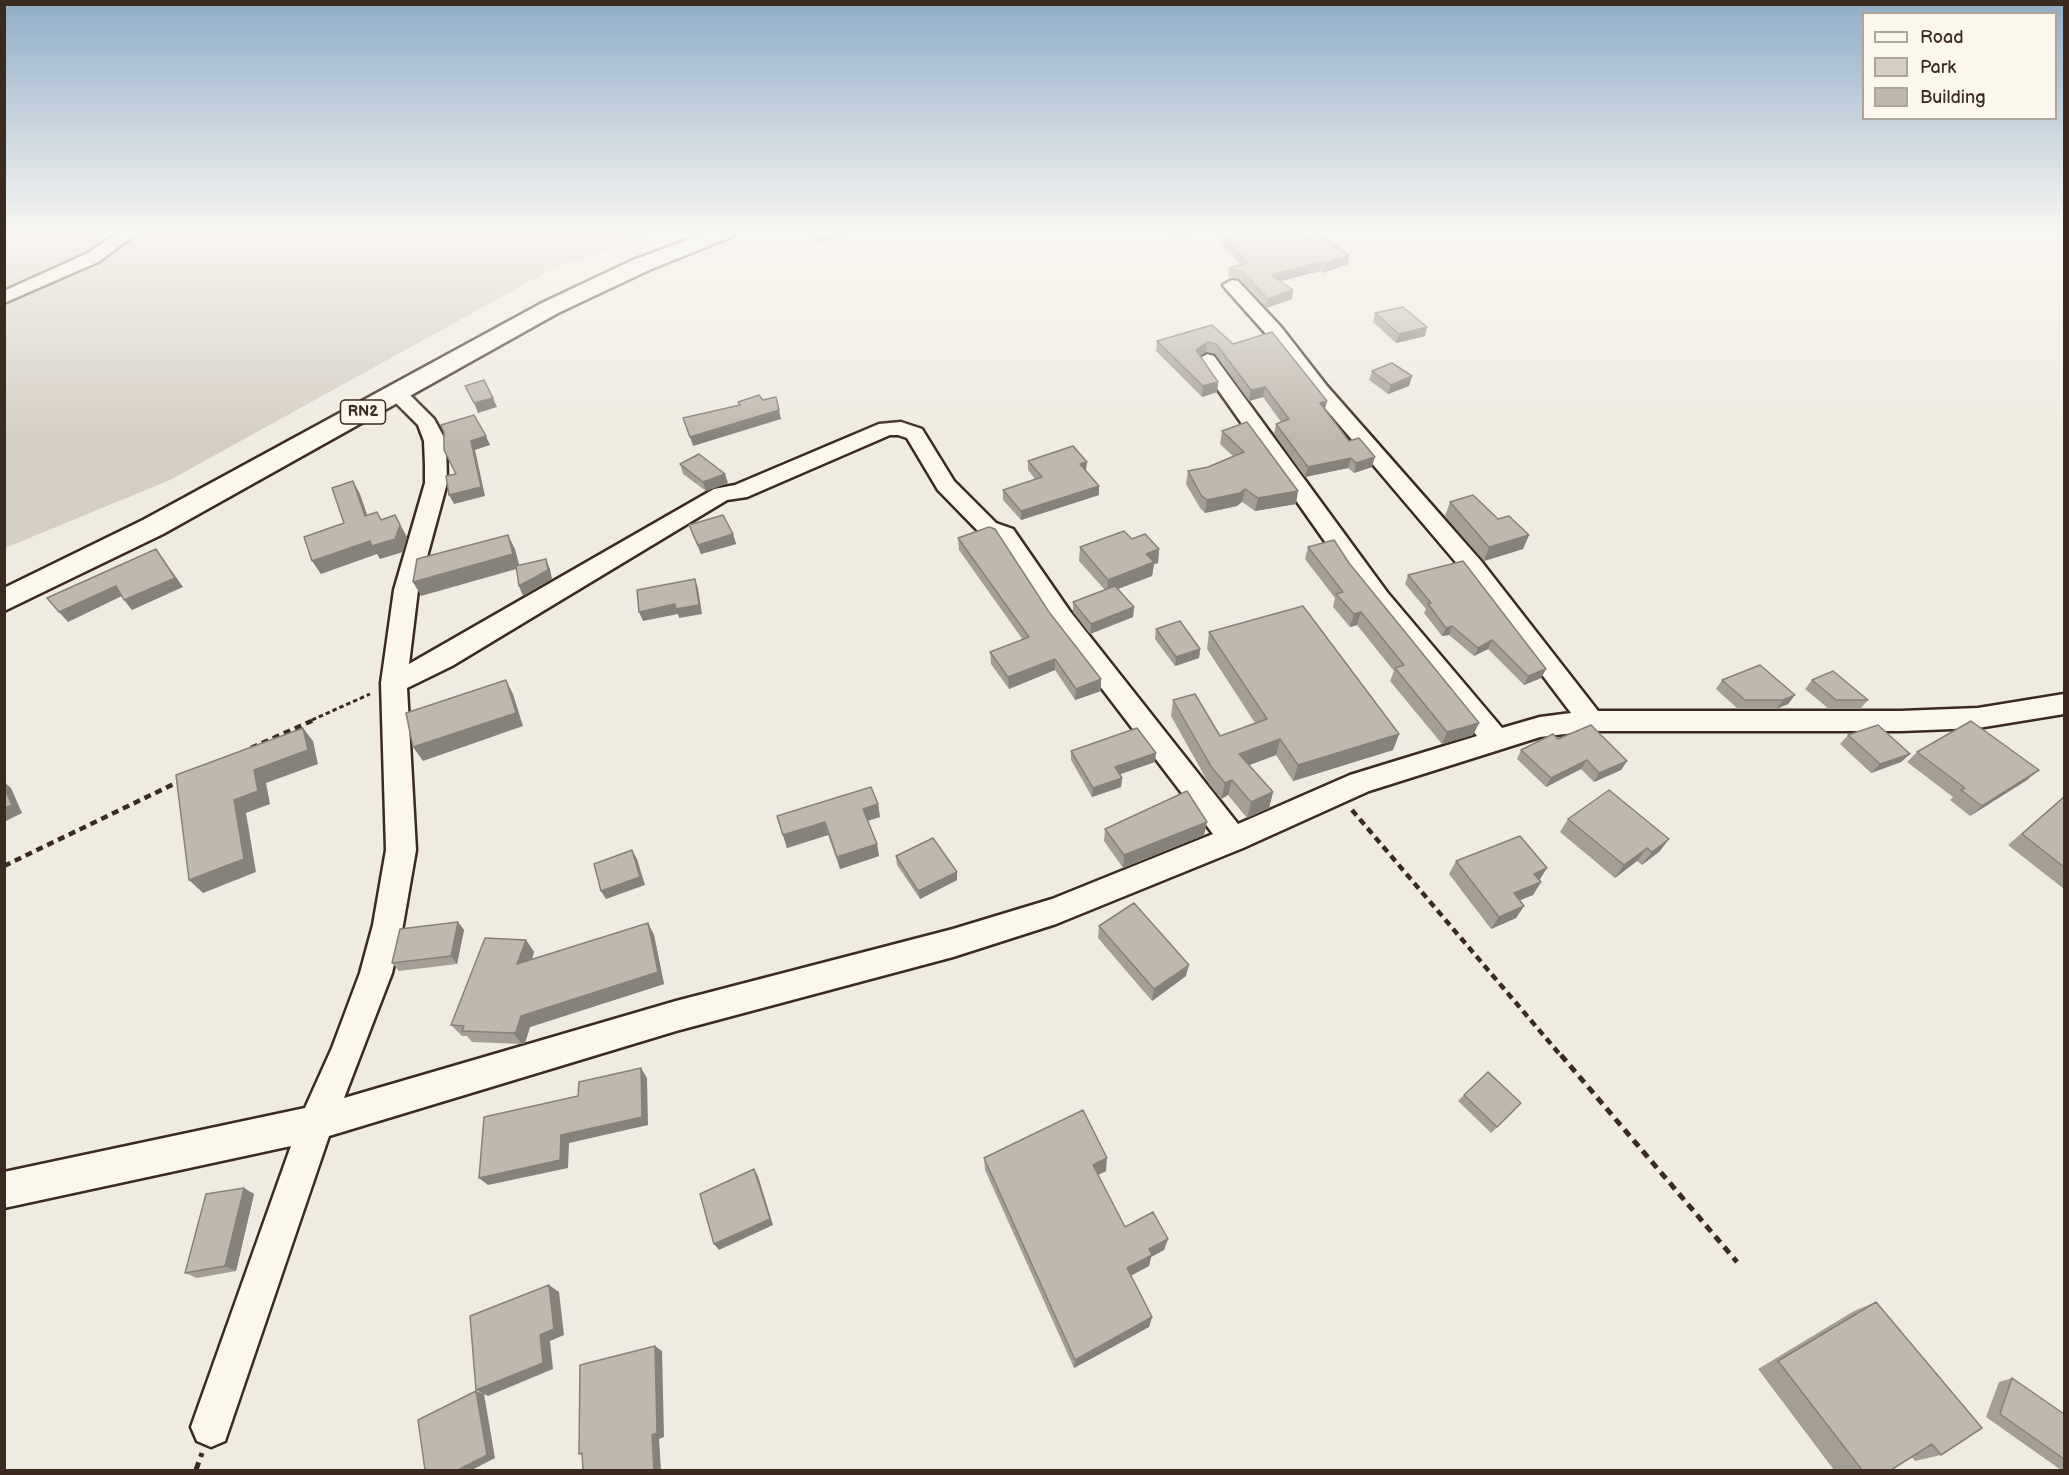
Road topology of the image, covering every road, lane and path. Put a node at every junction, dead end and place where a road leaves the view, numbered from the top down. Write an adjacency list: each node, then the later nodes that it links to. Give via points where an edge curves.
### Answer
1 (538, 301): 6 (highway, RN2, via 145,515)
2 (565, 301): 5 (highway, RN2)
3 (1246, 301): 10 (street, via 1473,567)
4 (1207, 360): 11 (street, via 1378,598)
5 (398, 393): 7 (highway, RN2, via 153,527); 8 (street, via 427,423 435,441 436,483 406,590)
6 (4, 584)
7 (4, 601)
8 (394, 683): 12 (path); 15 (street, via 443,659 722,494 739,492 886,429 901,428 915,434 946,485 976,517 988,528 1005,534 1060,616); 17 (street, via 401,850 388,925 376,973 348,1050)
9 (2064, 704): 10 (street, via 1978,718)
10 (1591, 721): 11 (street, via 1540,727)
11 (1498, 742): 14 (street, via 1420,762)
12 (242, 752)
13 (188, 777): 16 (path)
14 (1337, 792): 15 (street); 19 (path)
15 (1233, 839): 17 (street, via 1056,911 953,943 687,1013)
16 (4, 867)
17 (316, 1123): 18 (street); 20 (street)
18 (4, 1190)
19 (1737, 1262)
20 (211, 1427)

